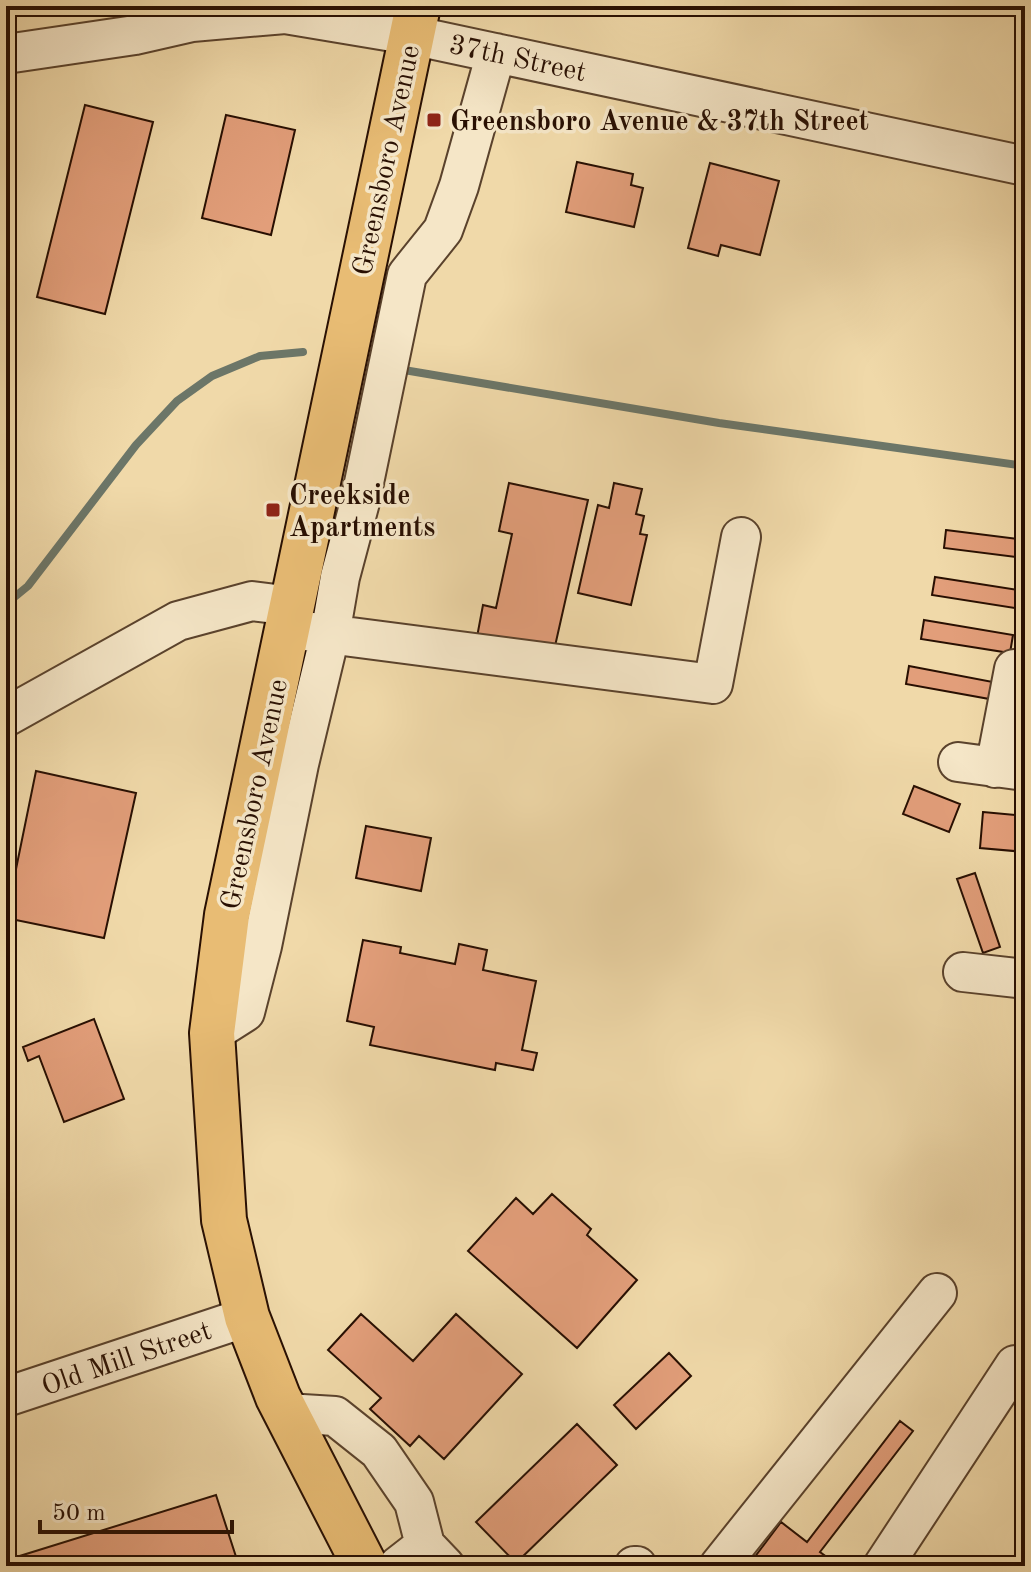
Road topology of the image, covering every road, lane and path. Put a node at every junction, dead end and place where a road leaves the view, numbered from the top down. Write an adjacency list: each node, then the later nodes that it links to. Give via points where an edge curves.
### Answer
1 (39, 6): 2 (path)
2 (6, 11)
3 (217, 13): 4 (street, 37th Street, via 192,22); 5 (street, 37th Street)
4 (133, 20): 7 (street, 37th Street)
5 (414, 20): 6 (street, 37th Street); 10 (main road, Greensboro Avenue)
6 (496, 53): 8 (street, 37th Street); 11 (street, via 443,230 407,275)
7 (6, 54)
8 (1025, 166)
9 (741, 537): 11 (street, via 713,684)
10 (290, 617): 11 (street); 13 (street, via 252,601 178,621); 18 (main road, Greensboro Avenue, via 227,915)
11 (330, 635): 18 (street, via 245,1012)
12 (1014, 669): 15 (street)
13 (6, 717)
14 (958, 762): 15 (street)
15 (1010, 770)
16 (963, 972): 17 (street)
17 (1025, 979)
18 (212, 1033): 20 (main road, Greensboro Avenue, via 224,1220)
19 (937, 1293): 26 (street)
20 (247, 1317): 22 (street, Old Mill Street); 23 (main road, Greensboro Avenue)
21 (1015, 1365): 27 (street)
22 (6, 1397)
23 (286, 1413): 24 (street, via 335,1416 379,1451 414,1502); 25 (main road, Greensboro Avenue)
24 (423, 1559)
25 (365, 1566)
26 (719, 1566)
27 (883, 1566)

